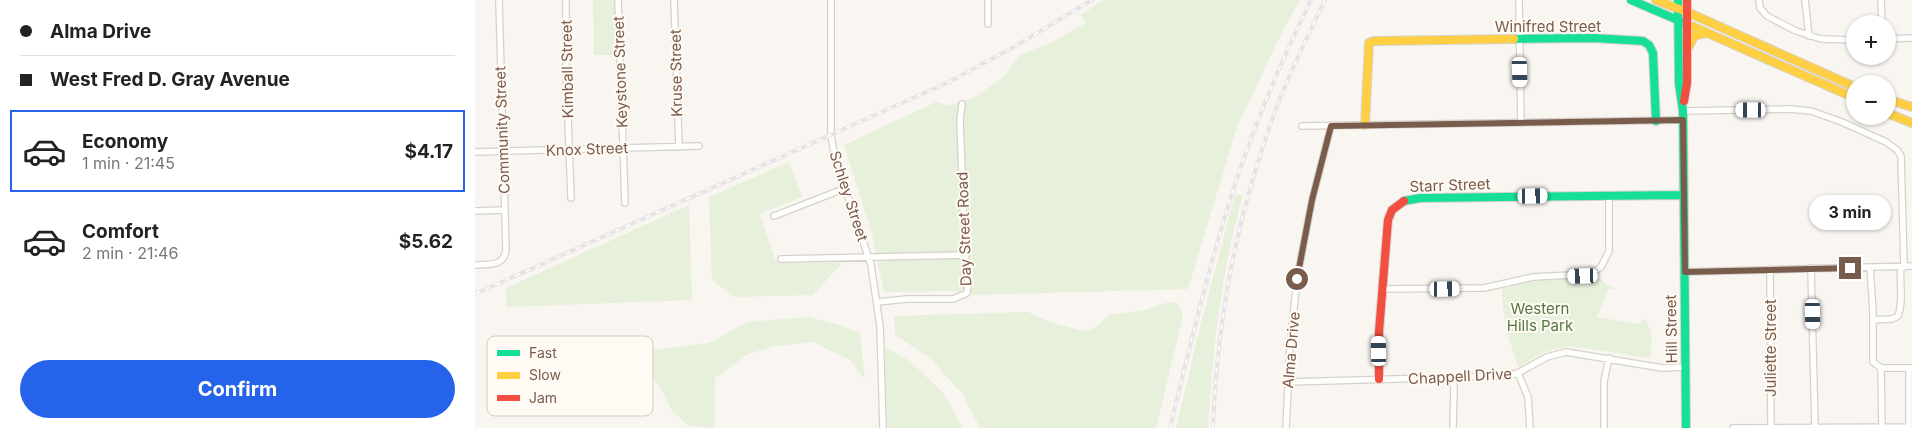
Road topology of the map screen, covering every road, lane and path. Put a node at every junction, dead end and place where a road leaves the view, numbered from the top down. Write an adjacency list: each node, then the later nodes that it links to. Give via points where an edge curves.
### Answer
1 (499, 0): 47 (street, Community Street)
2 (566, 0): 45 (street, Kimball Street)
3 (618, 0): 44 (street, Keystone Street)
4 (674, 0): 43 (street, Kruse Street)
5 (831, 0): 48 (street, Schley Street, via 831,136)
6 (988, 0): 19 (street)
7 (1519, 0): 24 (street)
8 (1631, 0): 18 (main road)
9 (1657, 0): 15 (main road)
10 (1678, 0): 15 (main road, Hill Street)
11 (1687, 0): 16 (main road, Hill Street)
12 (1759, 0): 22 (street, via 1760,8 1767,16)
13 (1805, 0): 22 (street)
14 (1881, 0): 17 (street)
15 (1679, 9): 16 (main road); 18 (main road, Hill Street)
16 (1687, 12): 20 (main road, Hill Street); 28 (main road)
17 (1882, 15)
18 (1678, 21): 20 (main road); 33 (main road, Hill Street)
19 (988, 24)
20 (1687, 24): 21 (main road); 27 (main road, Hill Street)
21 (1706, 33): 27 (main road, via 1694,36); 29 (main road)
22 (1809, 36): 26 (street)
23 (1912, 38): 25 (street)
24 (1519, 39): 35 (main road, Winifred Street, via 1593,38 1647,43 1653,58); 37 (street); 39 (main road, Winifred Street, via 1369,43)
25 (1896, 39)
26 (1846, 40)
27 (1687, 50): 33 (main road, Hill Street)
28 (1846, 83)
29 (1846, 94)
30 (1896, 102): 32 (main road)
31 (961, 104): 56 (street, Day Street Road)
32 (1912, 107)
33 (1683, 111): 36 (main road, Hill Street); 60 (street, via 1798,109 1819,114 1892,146 1901,156)
34 (1896, 116): 38 (main road)
35 (1655, 120): 36 (street); 37 (street)
36 (1683, 120): 50 (main road, Hill Street)
37 (1521, 123): 39 (street)
38 (1912, 123)
39 (1365, 125): 41 (street)
40 (1301, 126): 41 (street)
41 (1331, 126): 76 (street, Alma Drive, via 1301,259)
42 (699, 146): 43 (street, Knox Street)
43 (679, 147): 44 (street, Knox Street)
44 (623, 148): 45 (street, Knox Street); 52 (street, Keystone Street)
45 (569, 150): 47 (street, Knox Street); 51 (street, Kimball Street)
46 (475, 152): 47 (street, Knox Street)
47 (503, 152): 53 (street, Community Street)
48 (846, 188): 55 (street); 57 (street, Schley Street)
49 (1609, 195): 50 (main road, Starr Street); 66 (street, via 1609,251 1602,266 1590,274 1533,277 1484,288); 66 (main road, Starr Street, via 1404,200 1396,205 1389,217)
50 (1683, 195): 65 (main road, Hill Street)
51 (571, 198)
52 (625, 203)
53 (505, 210): 54 (street); 59 (street, Community Street, via 506,250 503,259 496,264)
54 (475, 212)
55 (774, 216)
56 (966, 255): 57 (street); 67 (street, Day Street Road, via 968,283 967,293 962,296)
57 (869, 258): 58 (street); 67 (street, Schley Street)
58 (781, 259)
59 (475, 265)
60 (1903, 266): 61 (street); 62 (street); 68 (street, via 1898,316)
61 (1912, 266)
62 (1870, 267): 63 (street); 68 (street)
63 (1811, 268): 64 (street); 77 (street)
64 (1770, 269): 65 (street); 87 (street, Juliette Street)
65 (1685, 272): 70 (main road, Hill Street)
66 (1382, 289): 75 (main road, Starr Street)
67 (877, 301): 80 (street)
68 (1873, 320): 71 (street, via 1873,362)
69 (1609, 358): 70 (street, Chappell Drive, via 1662,368); 73 (street, Chappell Drive, via 1560,352); 84 (street, via 1604,381)
70 (1685, 367): 85 (main road, Hill Street)
71 (1881, 368): 72 (street); 78 (street)
72 (1910, 368): 79 (street)
73 (1518, 373): 74 (street, Chappell Drive); 83 (street, via 1528,397)
74 (1452, 378): 75 (street, Chappell Drive); 82 (street)
75 (1379, 379): 76 (street, Chappell Drive)
76 (1288, 382): 81 (street, Alma Drive)
77 (1815, 427): 87 (street); 88 (street)
78 (1882, 427): 79 (street); 88 (street)
79 (1909, 427)
80 (883, 428)
81 (1286, 428)
82 (1453, 428)
83 (1530, 428)
84 (1604, 428)
85 (1687, 428)
86 (1733, 428): 87 (street)
87 (1770, 428)
88 (1846, 428)

